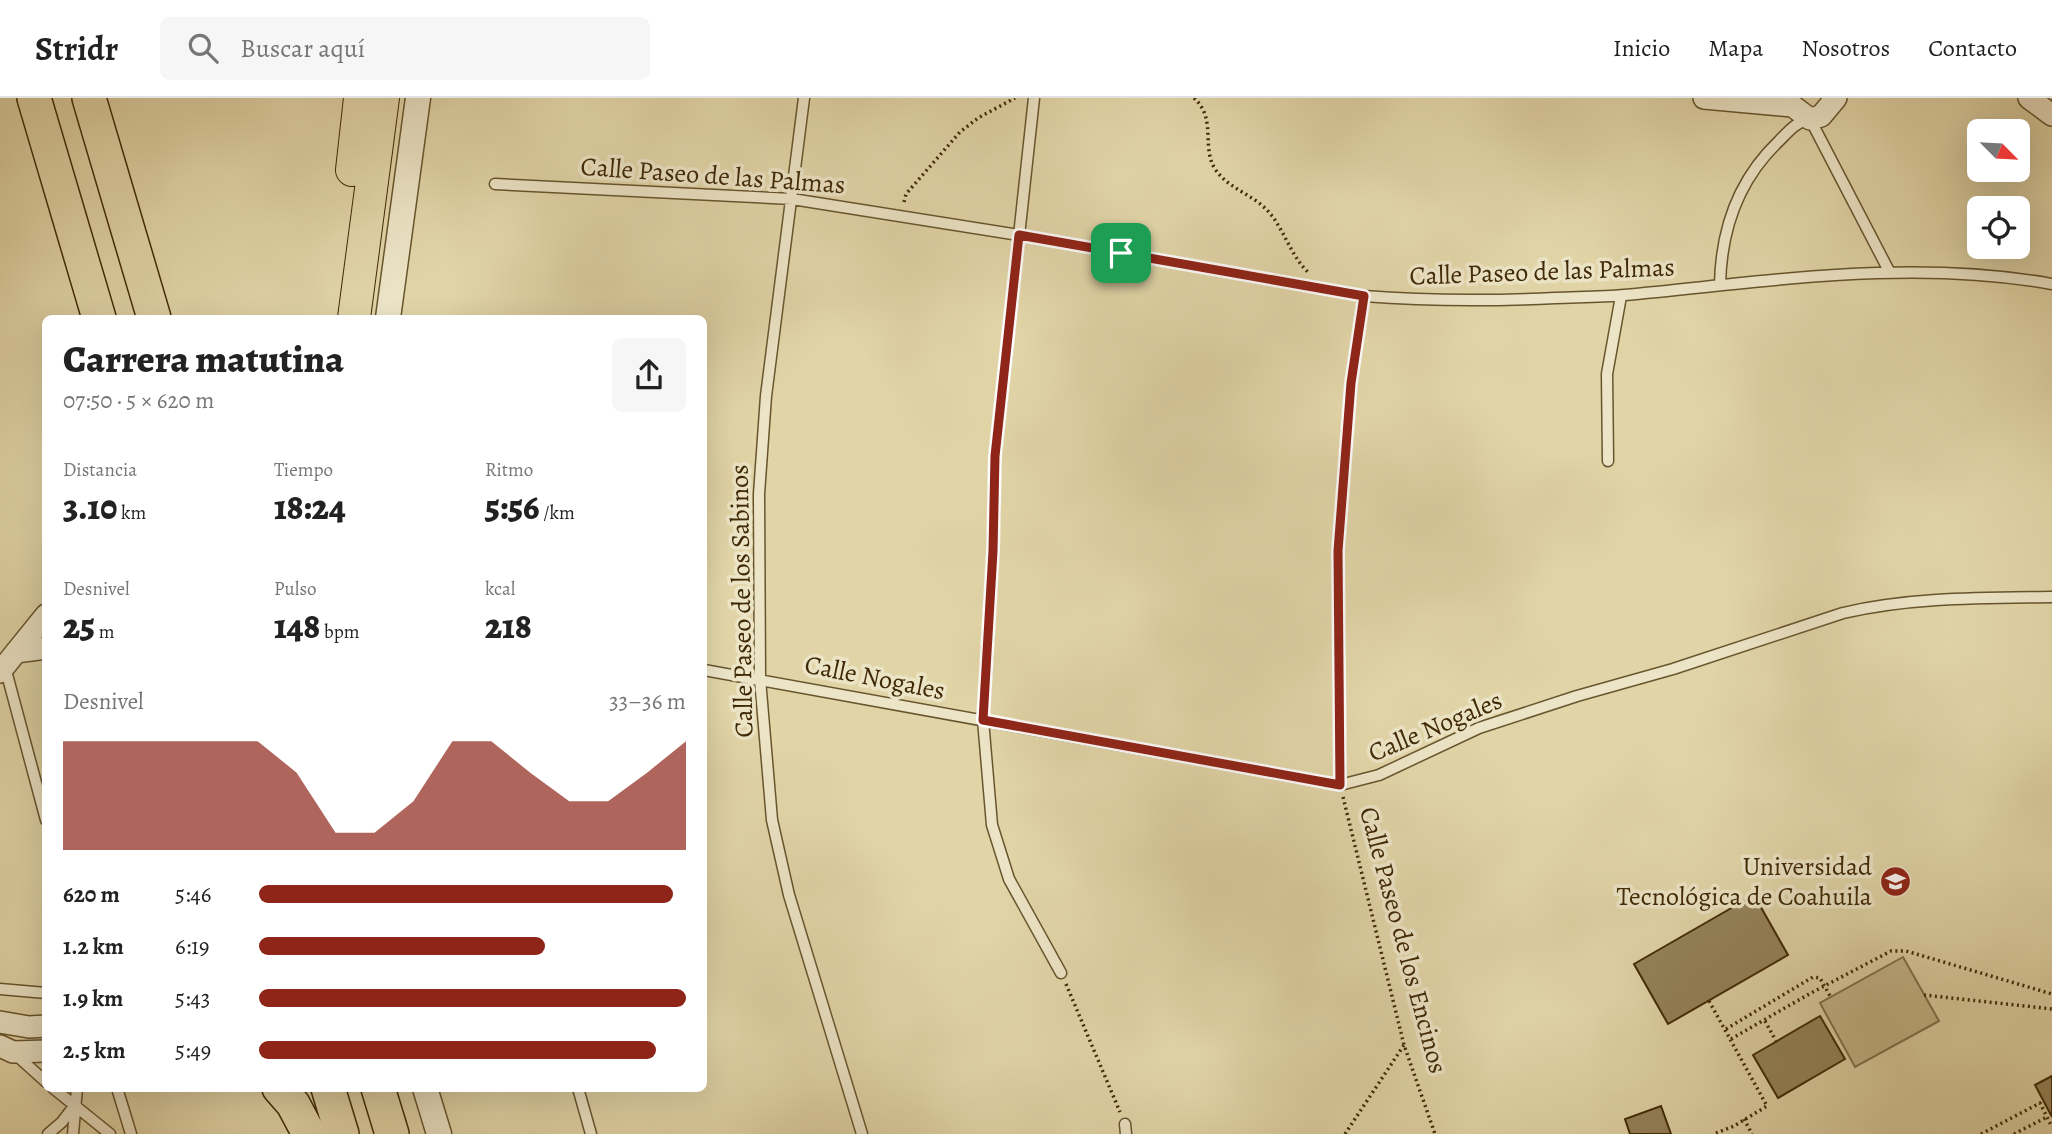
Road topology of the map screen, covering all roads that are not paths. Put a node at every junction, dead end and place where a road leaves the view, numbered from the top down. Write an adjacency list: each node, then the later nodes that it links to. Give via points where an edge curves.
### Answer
1 (34, 98): 23 (highway)
2 (89, 98): 24 (highway)
3 (360, 98): 25 (main road)
4 (383, 98): 26 (main road)
5 (398, 98): 27 (main road)
6 (418, 98): 28 (street)
7 (804, 98): 16 (lane, Calle Paseo de los Sabinos)
8 (1034, 98): 17 (lane)
9 (1704, 98): 12 (street)
10 (1836, 98): 14 (street, via 1821,116)
11 (2029, 98): 13 (street)
12 (1787, 102): 14 (street)
13 (2052, 115)
14 (1810, 119): 18 (lane); 20 (lane, via 1775,145 1737,199 1724,240)
15 (495, 184): 16 (lane, Calle Paseo de las Palmas)
16 (792, 199): 17 (lane, Calle Paseo de las Palmas); 35 (lane, Calle Paseo de los Sabinos, via 766,396 759,494)
17 (1019, 235): 21 (lane, Calle Paseo de las Palmas); 36 (lane, via 995,456)
18 (1889, 271): 19 (lane, Calle Paseo de las Palmas, via 1986,274); 20 (lane, Calle Paseo de las Palmas)
19 (2052, 284)
20 (1720, 285): 22 (lane, Calle Paseo de las Palmas)
21 (1364, 296): 22 (lane, Calle Paseo de las Palmas, via 1495,300); 37 (lane, Calle Paseo de los Encinos, via 1351,383 1338,551)
22 (1620, 296): 29 (lane, via 1606,374)
23 (98, 315)
24 (153, 315)
25 (337, 315)
26 (354, 315)
27 (369, 315)
28 (388, 315)
29 (1608, 461)
30 (2052, 597): 37 (lane, Calle Nogales, via 1948,598 1843,613 1479,728 1379,775)
31 (42, 620): 33 (street)
32 (42, 650): 33 (street)
33 (7, 663): 38 (lane)
34 (707, 670): 35 (lane, Calle Nogales)
35 (760, 679): 36 (lane, Calle Nogales); 67 (lane, Calle Paseo de los Sabinos, via 772,820 789,895)
36 (983, 720): 37 (lane, Calle Nogales); 39 (lane, via 992,825 1009,879)
37 (1340, 785)
38 (42, 804)
39 (1061, 973)
40 (0, 989): 41 (lane)
41 (42, 993)
42 (0, 1023): 43 (street)
43 (42, 1026)
44 (6, 1049): 45 (street); 46 (lane)
45 (42, 1051)
46 (42, 1079)
47 (58, 1092): 56 (lane)
48 (76, 1092): 56 (lane)
49 (118, 1092): 60 (lane)
50 (282, 1092): 61 (highway)
51 (329, 1092): 62 (highway)
52 (367, 1092): 63 (highway)
53 (379, 1092): 64 (highway)
54 (426, 1092): 65 (street)
55 (579, 1092): 66 (lane)
56 (74, 1106): 57 (lane); 58 (lane); 59 (lane)
57 (48, 1134)
58 (73, 1134)
59 (110, 1134)
60 (131, 1134)
61 (309, 1134)
62 (342, 1134)
63 (379, 1134)
64 (392, 1134)
65 (439, 1134)
66 (591, 1134)
67 (862, 1134)

